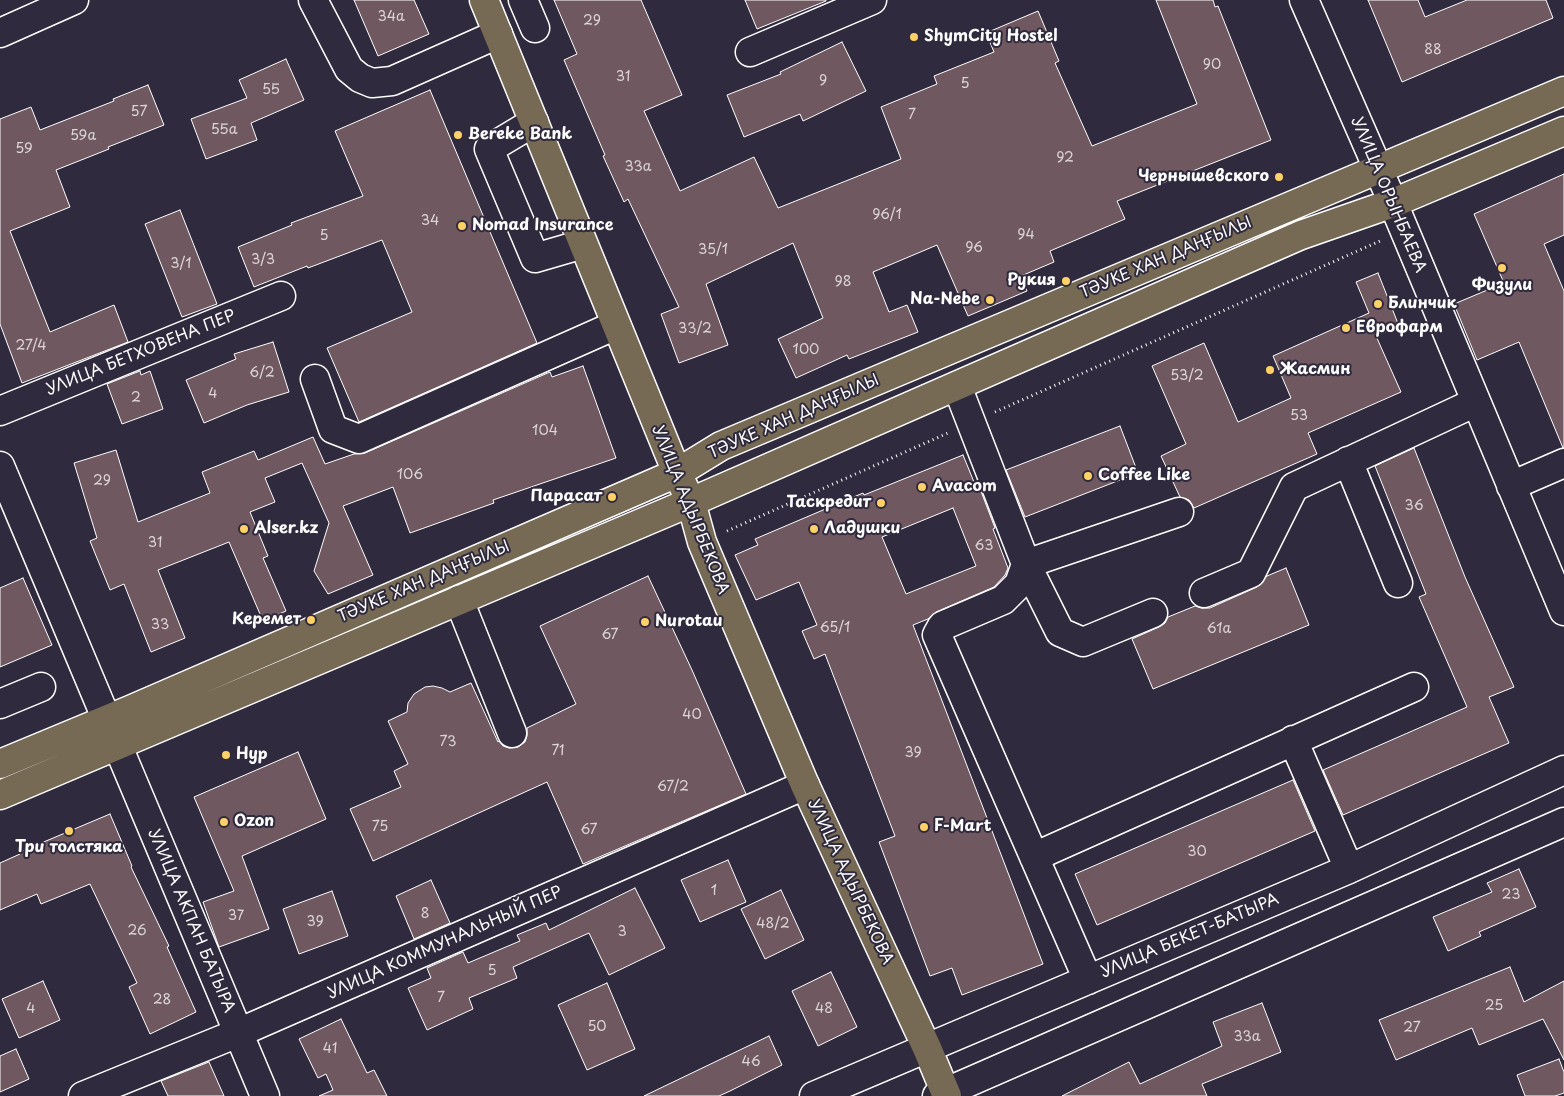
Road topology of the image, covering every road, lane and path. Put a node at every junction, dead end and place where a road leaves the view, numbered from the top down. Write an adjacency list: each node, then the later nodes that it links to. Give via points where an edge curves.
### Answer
1 (74, 0): 8 (street)
2 (313, 0): 9 (street, via 349,69 372,83 392,80)
3 (523, 0): 7 (street)
4 (872, 0): 10 (street)
5 (1304, 0): 14 (street, УЛИЦА ОРЫНБАЕВА)
6 (494, 3): 9 (main road, УЛИЦА АДЫРБЕКОВА)
7 (535, 28)
8 (0, 33)
9 (498, 34): 12 (main road, УЛИЦА АДЫРБЕКОВА)
10 (750, 52)
11 (1564, 91): 14 (main road, ТӘУКЕ ХАН ДАҢҒЫЛЫ)
12 (534, 122): 17 (main road, УЛИЦА АДЫРБЕКОВА); 17 (street, via 489,149 535,258)
13 (1564, 131): 15 (main road, ТӘУКЕ ХАН ДАҢҒЫЛЫ)
14 (1377, 170): 15 (street, УЛИЦА ОРЫНБАЕВА); 28 (main road, ТӘУКЕ ХАН ДАҢҒЫЛЫ, via 721,446)
15 (1393, 203): 16 (street, УЛИЦА ОРЫНБАЕВА); 21 (main road, ТӘУКЕ ХАН ДАҢҒЫЛЫ, via 1301,235)
16 (1403, 231): 22 (street, УЛИЦА ОРЫНБАЕВА); 24 (path)
17 (583, 244): 19 (main road, УЛИЦА АДЫРБЕКОВА)
18 (281, 296): 23 (street, УЛИЦА БЕТХОВЕНА ПЕР)
19 (616, 325): 20 (street, via 359,439 333,429); 28 (main road, УЛИЦА АДЫРБЕКОВА)
20 (315, 379)
21 (957, 386): 24 (street); 30 (main road, ТӘУКЕ ХАН ДАҢҒЫЛЫ)
22 (1476, 402): 25 (street); 29 (street, УЛИЦА ОРЫНБАЕВА)
23 (0, 411)
24 (971, 422): 32 (path); 33 (street)
25 (1348, 462): 34 (street); 35 (street, via 1294,487 1251,573)
26 (1564, 463): 29 (street)
27 (0, 466): 42 (street)
28 (676, 474): 30 (main road, УЛИЦА АДЫРБЕКОВА); 42 (main road, ТӘУКЕ ХАН ДАҢҒЫЛЫ)
29 (1511, 486): 37 (street, УЛИЦА ОРЫНБАЕВА)
30 (691, 502): 32 (main road, УЛИЦА АДЫРБЕКОВА); 36 (main road, ТӘУКЕ ХАН ДАҢҒЫЛЫ)
31 (1179, 512): 33 (street)
32 (702, 542): 48 (main road, УЛИЦА АДЫРБЕКОВА)
33 (1026, 564): 38 (street, via 1060,632 1083,642); 51 (street, via 1019,584 1002,600 942,626 937,635)
34 (1398, 583)
35 (1204, 592)
36 (459, 600): 43 (street); 45 (main road, ТӘУКЕ ХАН ДАҢҒЫЛЫ)
37 (1564, 611)
38 (1152, 613)
39 (42, 687): 41 (street)
40 (1414, 687): 44 (street)
41 (0, 704)
42 (106, 720): 45 (street, УЛИЦА АКПАН БАТЫРА); 46 (main road, ТӘУКЕ ХАН ДАҢҒЫЛЫ)
43 (512, 733)
44 (1293, 740): 51 (street); 52 (street)
45 (116, 745): 49 (main road, ТӘУКЕ ХАН ДАҢҒЫЛЫ); 54 (street, УЛИЦА АКПАН БАТЫРА)
46 (3, 760)
47 (1564, 770): 52 (street, УЛИЦА БЕКЕТ-БАТЫРА)
48 (805, 785): 54 (street, УЛИЦА КОММУНАЛЬНЫЙ ПЕР); 55 (main road, УЛИЦА АДЫРБЕКОВА)
49 (0, 795)
50 (1564, 822): 56 (street)
51 (1034, 857): 53 (street)
52 (1349, 869): 53 (street, УЛИЦА БЕКЕТ-БАТЫРА)
53 (1088, 980): 55 (street, УЛИЦА БЕКЕТ-БАТЫРА)
54 (238, 1033): 57 (street, УЛИЦА КОММУНАЛЬНЫЙ ПЕР); 58 (street, УЛИЦА АКПАН БАТЫРА)
55 (927, 1048): 56 (main road, УЛИЦА АДЫРБЕКОВА); 59 (street, УЛИЦА БЕКЕТ-БАТЫРА)
56 (943, 1095)
57 (82, 1096)
58 (265, 1096)
59 (814, 1096)

